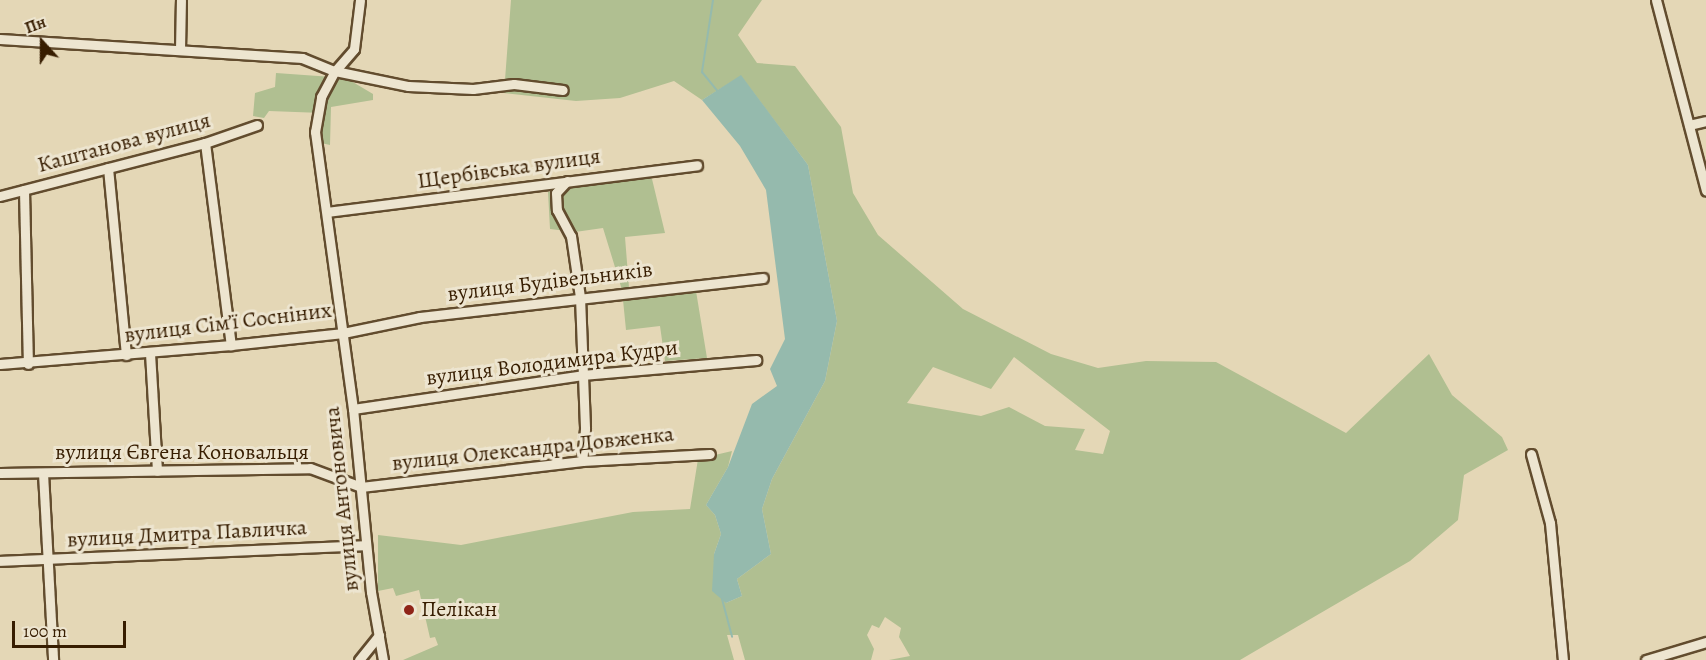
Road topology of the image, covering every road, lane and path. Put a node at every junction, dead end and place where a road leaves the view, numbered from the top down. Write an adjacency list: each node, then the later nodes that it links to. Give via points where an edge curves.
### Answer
1 (181, 0): 5 (street)
2 (1656, 0): 9 (street)
3 (360, 5): 6 (street, via 354,49)
4 (0, 39): 5 (street)
5 (180, 50): 6 (street, via 302,58)
6 (335, 71): 7 (street, via 408,86 473,89 514,84); 18 (street, via 321,97 315,132)
7 (563, 90)
8 (1706, 121): 9 (street)
9 (1689, 125): 16 (street)
10 (257, 126): 11 (street, Каштанова вулиця)
11 (205, 143): 13 (street, Каштанова вулиця); 22 (street)
12 (697, 165): 14 (street, Щербівська вулиця)
13 (108, 168): 15 (street, Каштанова вулиця); 24 (street)
14 (567, 181): 18 (street, Щербівська вулиця); 20 (street, via 556,193 557,210 572,236)
15 (24, 190): 17 (street, Каштанова вулиця); 27 (street)
16 (1706, 191)
17 (0, 196)
18 (327, 212): 21 (street, вулиця Сім’ї Сосніних)
19 (763, 278): 20 (street, вулиця Будівельників)
20 (580, 297): 21 (street, вулиця Будівельників, via 420,317); 28 (street)
21 (343, 333): 22 (street, вулиця Сім’ї Сосніних); 29 (street, вулиця Антоновича)
22 (231, 345): 23 (street, вулиця Сім’ї Сосніних)
23 (150, 353): 24 (street, вулиця Сім’ї Сосніних); 33 (street)
24 (126, 355): 27 (street, вулиця Сім’ї Сосніних)
25 (756, 360): 28 (street, вулиця Володимира Кудри)
26 (0, 364): 27 (street, вулиця Сім’ї Сосніних)
27 (28, 364)
28 (582, 375): 29 (street, вулиця Володимира Кудри); 32 (street)
29 (353, 409): 36 (street, вулиця Антоновича)
30 (710, 454): 32 (street, вулиця Олександра Довженка)
31 (1531, 454): 45 (street, via 1551,532)
32 (582, 461): 36 (street, вулиця Олександра Довженка)
33 (157, 471): 34 (street, вулиця Євгена Коновальця); 36 (street, вулиця Євгена Коновальця, via 310,468)
34 (43, 472): 35 (street, вулиця Євгена Коновальця); 38 (street)
35 (0, 473)
36 (361, 487): 37 (street, вулиця Антоновича)
37 (364, 544): 38 (street, вулиця Дмитра Павличка); 40 (street, вулиця Антоновича)
38 (48, 560): 39 (street, вулиця Дмитра Павличка); 42 (street)
39 (0, 561)
40 (380, 635): 43 (street); 44 (street, вулиця Антоновича)
41 (1706, 642): 46 (street)
42 (53, 660)
43 (359, 660)
44 (383, 660)
45 (1563, 660)
46 (1646, 660)

